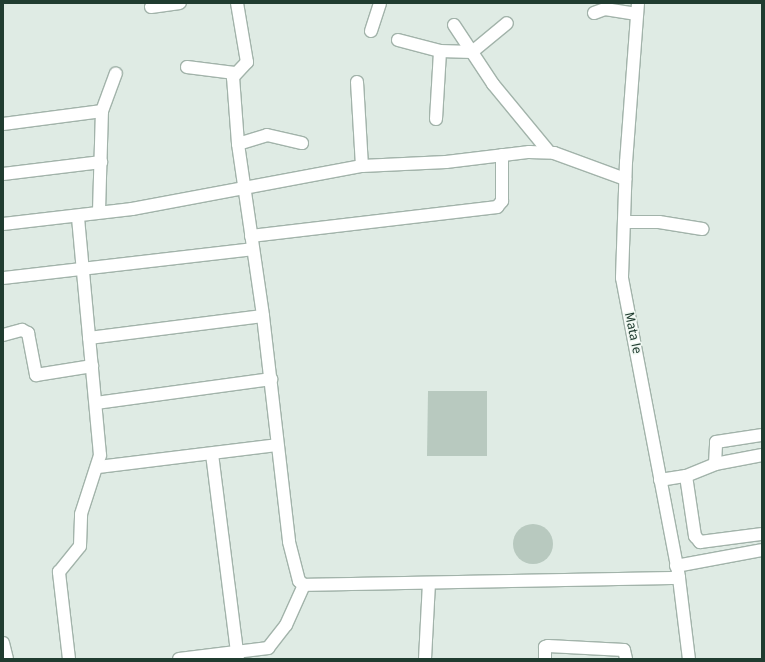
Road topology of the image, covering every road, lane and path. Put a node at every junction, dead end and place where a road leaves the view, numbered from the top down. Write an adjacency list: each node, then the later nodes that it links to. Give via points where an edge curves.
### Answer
1 (180, 3): 4 (street)
2 (237, 3): 15 (street, via 247,62)
3 (380, 3): 9 (street)
4 (151, 7)
5 (638, 9): 6 (street, via 605,9); 26 (street, Mata Ie)
6 (594, 13)
7 (507, 23): 12 (street)
8 (454, 25): 12 (street)
9 (371, 30)
10 (398, 40): 11 (street)
11 (440, 51): 12 (street); 18 (street)
12 (472, 52): 22 (street, via 493,84)
13 (187, 67): 15 (street)
14 (116, 73): 17 (street)
15 (235, 73): 21 (street)
16 (357, 82): 25 (street)
17 (102, 111): 19 (street); 24 (street)
18 (436, 119)
19 (3, 124)
20 (302, 143): 21 (street, via 267,135)
21 (238, 144): 28 (street)
22 (548, 152): 23 (street); 26 (street)
23 (502, 155): 25 (street, via 446,162); 34 (street, via 502,201 497,207)
24 (101, 162): 27 (street); 29 (street)
25 (362, 166): 28 (street)
26 (626, 171): 31 (street, Mata Ie)
27 (3, 174)
28 (246, 186): 29 (street, via 132,209); 34 (street)
29 (99, 211): 30 (street)
30 (78, 216): 32 (street); 36 (street)
31 (624, 222): 33 (street, via 659,222); 51 (street, Mata Ie, via 623,286)
32 (3, 224)
33 (702, 229)
34 (250, 236): 35 (street)
35 (252, 249): 36 (street); 38 (street)
36 (83, 270): 37 (street); 40 (street)
37 (3, 278)
38 (263, 316): 40 (street); 42 (street)
39 (3, 335): 41 (street, via 22,330 28,333 36,375)
40 (90, 338): 41 (street)
41 (92, 366): 43 (street)
42 (271, 379): 43 (street); 45 (street)
43 (96, 403): 49 (street, via 100,456)
44 (762, 435): 48 (street, via 716,442)
45 (277, 445): 46 (street); 57 (street, via 295,577)
46 (212, 454): 49 (street); 59 (street)
47 (762, 455): 48 (street)
48 (714, 464): 50 (street)
49 (98, 467): 61 (street, via 81,514 80,546 59,572)
50 (686, 476): 51 (street); 52 (street, via 695,536 700,542)
51 (660, 480): 54 (street, Mata Ie)
52 (762, 534)
53 (762, 550): 54 (street)
54 (676, 566): 55 (street, Mata Ie)
55 (679, 578): 56 (street); 66 (street, Mata Ie)
56 (429, 583): 57 (street); 63 (street)
57 (304, 585): 59 (street, via 286,625 272,644 261,651)
58 (3, 643): 60 (street)
59 (237, 655): 62 (street)
60 (7, 659)
61 (69, 659)
62 (179, 659)
63 (426, 659)
64 (545, 659): 65 (street, via 545,647 548,646 624,650)
65 (626, 659)
66 (689, 659)

